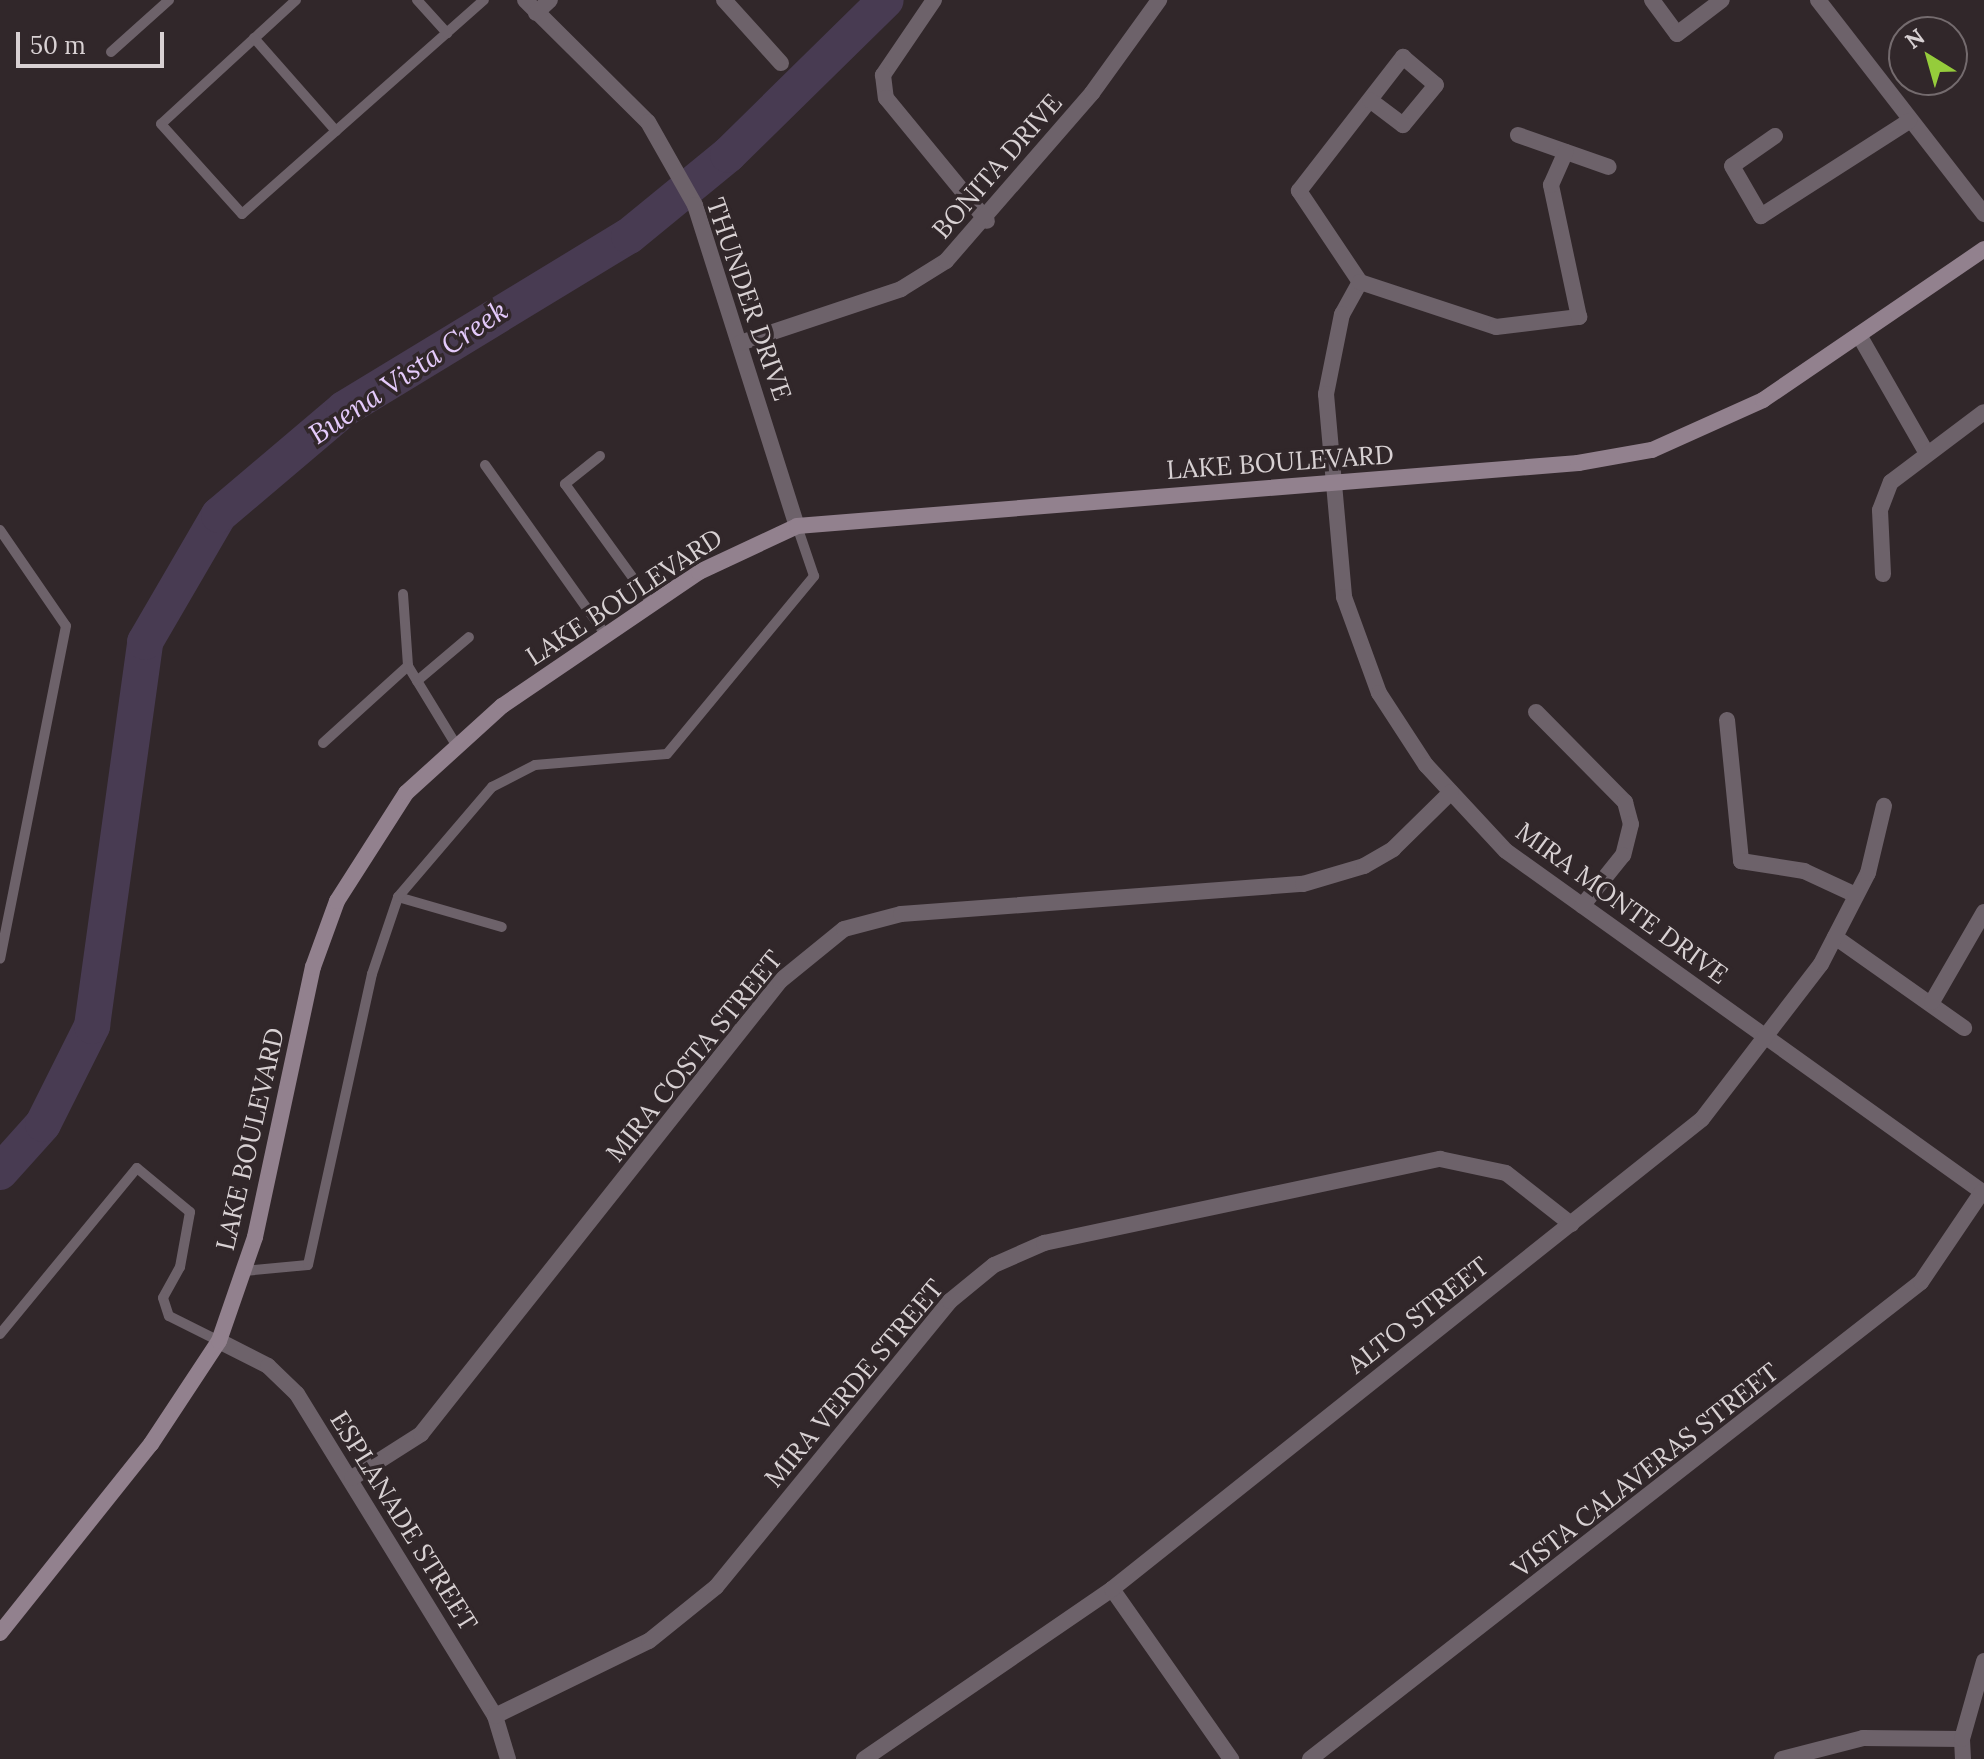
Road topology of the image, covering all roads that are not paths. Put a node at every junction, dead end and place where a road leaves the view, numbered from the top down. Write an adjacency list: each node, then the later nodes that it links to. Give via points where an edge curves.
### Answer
1 (169, 0): 15 (lane)
2 (296, 0): 14 (lane)
3 (417, 0): 13 (lane)
4 (484, 0): 13 (lane)
5 (550, 0): 12 (street)
6 (724, 0): 16 (street)
7 (934, 0): 25 (street, via 883,75 886,98)
8 (1159, 0): 25 (street, BONITA DRIVE)
9 (1652, 0): 10 (street, via 1677,34)
10 (1722, 0)
11 (1818, 0): 18 (street)
12 (531, 6): 29 (street, THUNDER DRIVE, via 648,122 695,205)
13 (447, 33): 19 (lane)
14 (254, 38): 19 (lane); 19 (lane, via 161,124 242,214)
15 (111, 52)
16 (781, 63)
17 (1370, 100): 27 (street, via 1299,191)
18 (1909, 121): 21 (street, via 1761,216 1732,166); 24 (street)
19 (336, 131)
20 (1518, 135): 22 (street)
21 (1775, 136)
22 (1566, 152): 23 (street); 27 (street, via 1551,185 1579,317 1496,327)
23 (1609, 167)
24 (1984, 214)
25 (987, 221): 29 (street, BONITA DRIVE, via 946,261 901,289)
26 (1984, 249): 28 (main road, LAKE BOULEVARD)
27 (1360, 282): 34 (street, MIRA MONTE DRIVE, via 1329,357)
28 (1859, 335): 31 (street); 34 (main road, LAKE BOULEVARD, via 1763,400 1652,450 1578,463)
29 (740, 343): 35 (street, THUNDER DRIVE)
30 (1984, 412): 31 (street)
31 (1926, 452): 37 (street, via 1891,482 1880,510)
32 (600, 456): 39 (lane, via 565,484)
33 (485, 465): 40 (lane)
34 (1332, 483): 35 (main road, LAKE BOULEVARD); 48 (street, MIRA MONTE DRIVE, via 1344,597 1362,656 1426,765)
35 (797, 526): 39 (main road, LAKE BOULEVARD, via 699,572); 51 (lane, via 814,576 667,754 535,765 492,787)
36 (0, 530): 56 (lane, via 66,626)
37 (1883, 574)
38 (403, 594): 42 (lane)
39 (652, 604): 40 (main road, LAKE BOULEVARD)
40 (606, 635): 47 (main road, LAKE BOULEVARD)
41 (469, 637): 43 (lane)
42 (408, 666): 43 (lane); 46 (lane)
43 (417, 681): 47 (lane)
44 (1536, 712): 52 (street, via 1625,802 1631,824 1623,855)
45 (1727, 720): 50 (street, via 1741,861 1804,871)
46 (323, 743)
47 (455, 743): 62 (main road, LAKE BOULEVARD, via 406,793 337,901 313,967)
48 (1451, 792): 52 (street, MIRA MONTE DRIVE, via 1506,851); 65 (street, MIRA COSTA STREET, via 1393,849 1364,866 1303,884 901,914 844,929 780,981 421,1434)
49 (1884, 806): 50 (street, ALTO STREET)
50 (1856, 895): 55 (street, ALTO STREET)
51 (398, 897): 54 (lane); 62 (lane, via 372,974 308,1265)
52 (1582, 906): 59 (street, MIRA MONTE DRIVE)
53 (1984, 912): 57 (street)
54 (502, 927)
55 (1835, 937): 57 (street); 59 (street, ALTO STREET)
56 (0, 959)
57 (1932, 1002): 58 (street)
58 (1964, 1028)
59 (1766, 1039): 60 (street, MIRA MONTE DRIVE); 61 (street, ALTO STREET, via 1702,1119)
60 (1983, 1192): 74 (street, VISTA CALAVERAS STREET, via 1921,1282)
61 (1571, 1224): 66 (street, ALTO STREET); 69 (street, MIRA VERDE STREET, via 1506,1173 1440,1159 1044,1243 994,1265 950,1301 716,1587 649,1641)
62 (244, 1271): 64 (main road, LAKE BOULEVARD)
63 (0, 1334): 64 (lane, via 137,1168 190,1212 180,1267 163,1298 169,1316)
64 (219, 1341): 65 (street, ESPLANADE STREET, via 268,1366 297,1394); 67 (main road, LAKE BOULEVARD, via 151,1444)
65 (352, 1478): 69 (street, ESPLANADE STREET)
66 (1112, 1589): 72 (street, ALTO STREET); 73 (street)
67 (0, 1633)
68 (1984, 1661): 70 (street)
69 (495, 1716): 71 (street, ESPLANADE STREET)
70 (1962, 1739): 75 (street, via 1863,1738); 76 (street)
71 (508, 1759)
72 (864, 1759)
73 (1231, 1759)
74 (1310, 1759)
75 (1782, 1759)
76 (1963, 1759)

